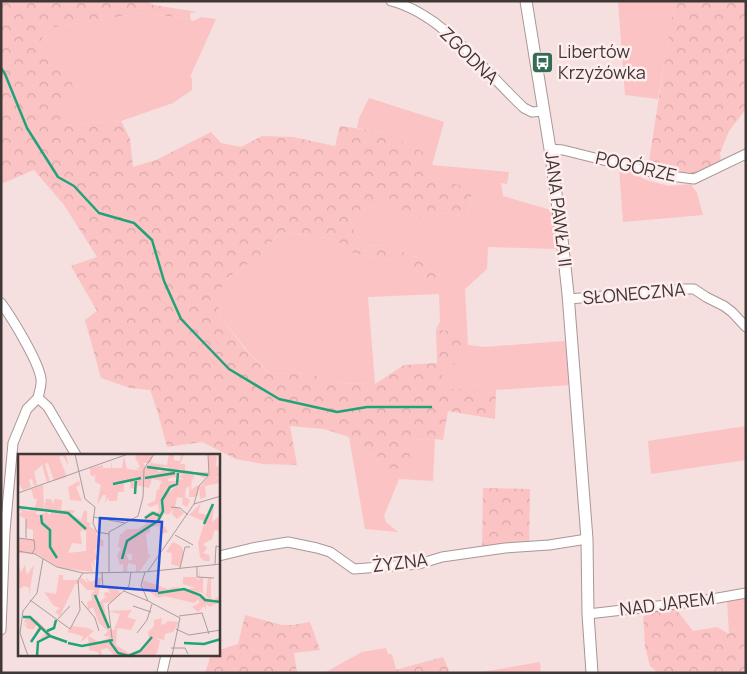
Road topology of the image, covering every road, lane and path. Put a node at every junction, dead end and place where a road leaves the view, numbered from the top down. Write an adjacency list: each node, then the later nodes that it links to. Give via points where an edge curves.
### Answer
1 (391, 1): 3 (street, ZGODNA, via 416,11 447,31 524,108 532,112)
2 (526, 1): 3 (street, JANA PAWŁA II)
3 (544, 111): 4 (street, JANA PAWŁA II)
4 (550, 149): 5 (street, POGÓRZE, via 694,180); 6 (street, JANA PAWŁA II)
5 (746, 154)
6 (569, 300): 8 (street, SŁONECZNA, via 694,289 724,306); 11 (street, JANA PAWŁA II)
7 (1, 303): 9 (street, via 39,369)
8 (746, 327)
9 (38, 398): 10 (street, via 48,407); 15 (street, via 26,409 13,443)
10 (75, 454)
11 (587, 539): 12 (street, ŻYZNA, via 442,557 419,564 354,569 330,552 288,542); 14 (street)
12 (220, 556)
13 (746, 592): 14 (street, NAD JAREM, via 701,601)
14 (588, 614): 18 (street)
15 (1, 630)
16 (166, 656): 17 (street)
17 (162, 673)
18 (592, 673)

